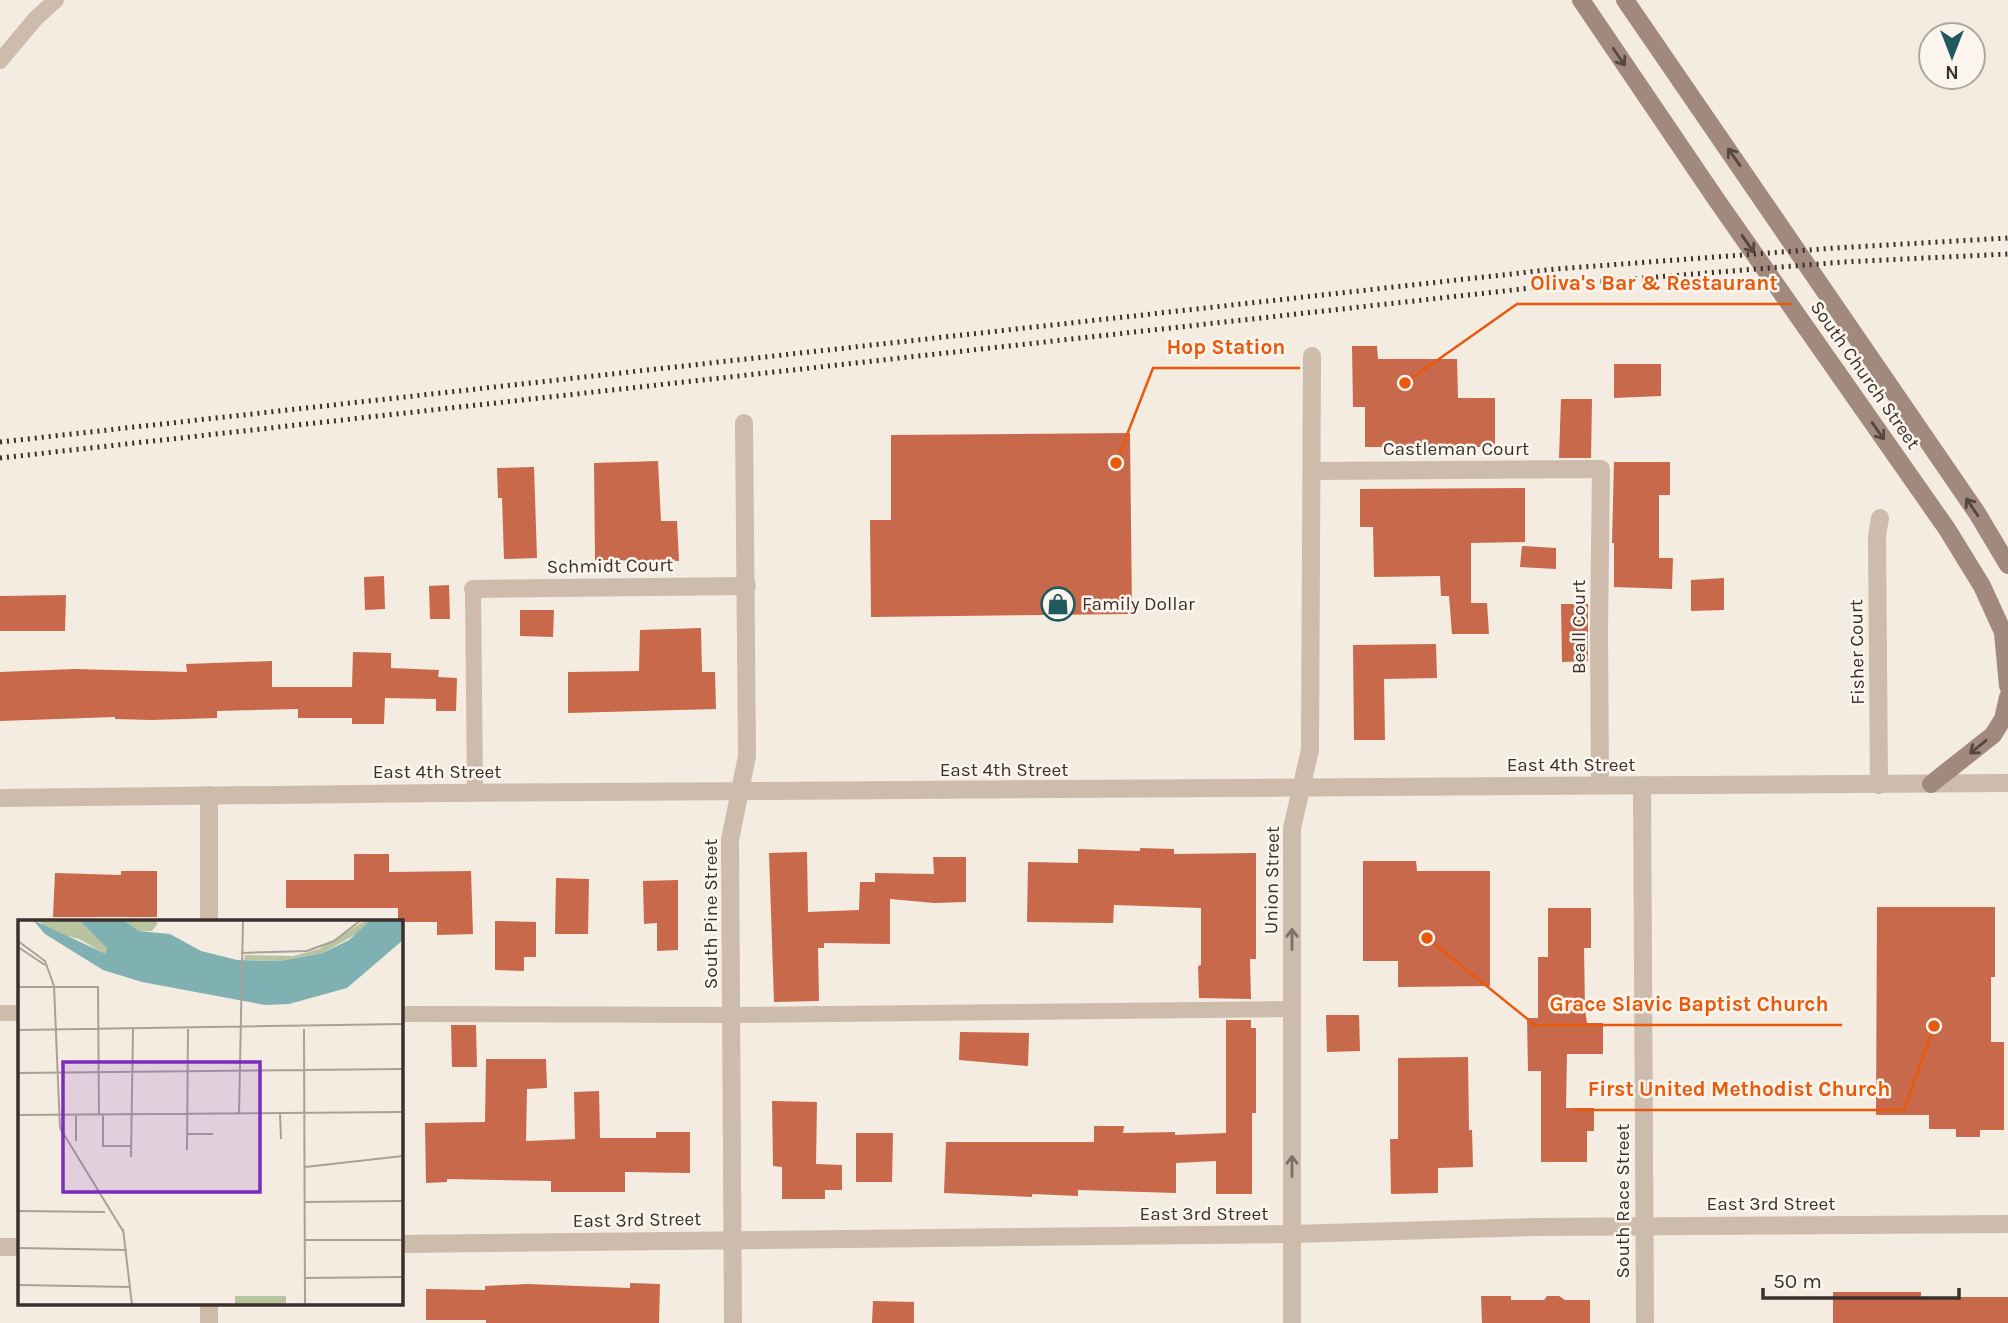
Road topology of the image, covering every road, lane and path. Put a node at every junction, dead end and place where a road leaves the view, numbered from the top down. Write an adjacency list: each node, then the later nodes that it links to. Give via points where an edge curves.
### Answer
1 (56, 0): 4 (lane)
2 (1581, 0): 13 (main road, South Church Street, one-way to 13, via 1947,529 1982,586)
3 (1625, 0): 10 (main road, South Church Street, one-way to 3, via 1977,513)
4 (0, 61)
5 (1312, 356): 8 (street, Union Street)
6 (744, 423): 11 (street, South Pine Street)
7 (1601, 469): 8 (street, Castleman Court); 18 (street, Beall Court)
8 (1312, 471): 21 (street, Union Street, via 1310,750)
9 (1881, 518): 20 (street, Fisher Court, via 1877,536)
10 (2008, 565)
11 (747, 586): 12 (street, Schmidt Court); 22 (street, South Pine Street, via 747,756)
12 (473, 589): 23 (lane)
13 (2006, 638): 14 (main road, South Church Street)
14 (2008, 686)
15 (2008, 698): 17 (main road, one-way to 17, via 1993,735)
16 (2008, 783): 17 (street, East 4th Street)
17 (1931, 784): 20 (street, East 4th Street)
18 (1600, 785): 19 (street, East 4th Street); 21 (street, East 4th Street)
19 (1642, 785): 20 (street, East 4th Street); 33 (street, South Race Street)
20 (1880, 785)
21 (1300, 788): 22 (street, East 4th Street); 27 (street, Union Street, one-way to 21, via 1292,828)
22 (739, 792): 23 (street, East 4th Street); 31 (street, South Pine Street, via 730,840)
23 (475, 793): 24 (street, East 4th Street)
24 (209, 795): 25 (street, East 4th Street); 26 (street)
25 (0, 798)
26 (209, 920)
27 (1292, 1009): 31 (lane); 34 (street, Union Street, one-way to 27)
28 (0, 1013): 29 (lane)
29 (18, 1013)
30 (402, 1014): 31 (lane)
31 (732, 1015): 35 (street, South Pine Street)
32 (2008, 1224): 33 (street, East 3rd Street)
33 (1644, 1226): 34 (street, East 3rd Street); 41 (street, South Race Street)
34 (1292, 1234): 35 (street, East 3rd Street); 40 (street, Union Street)
35 (733, 1239): 36 (street, East 3rd Street); 39 (street, South Pine Street)
36 (402, 1244)
37 (0, 1247): 38 (street)
38 (18, 1247)
39 (733, 1323)
40 (1292, 1323)
41 (1645, 1323)

